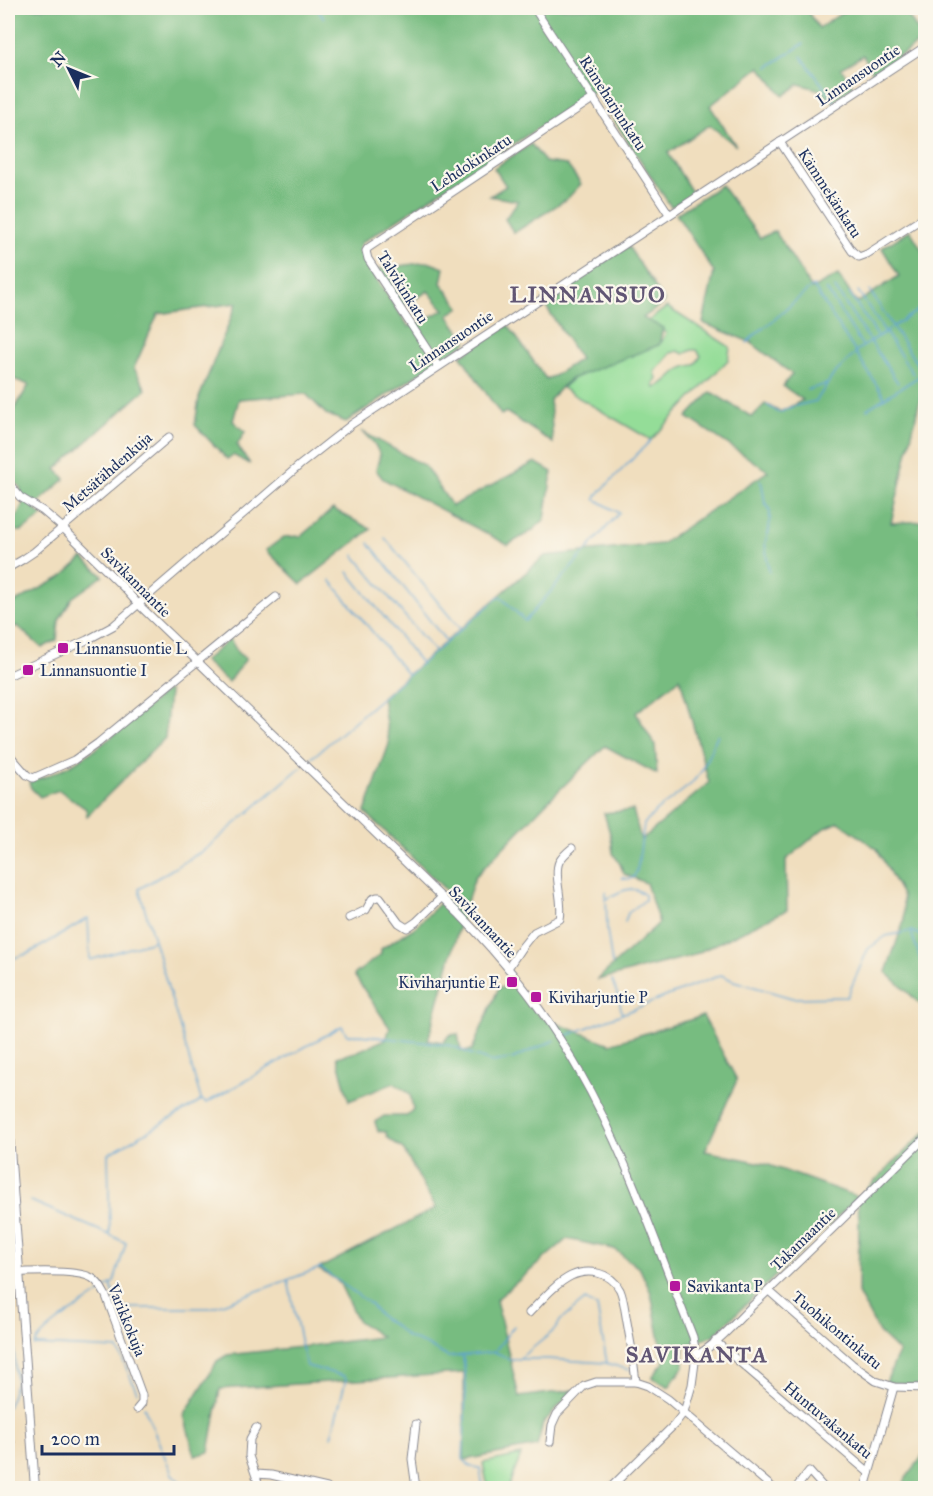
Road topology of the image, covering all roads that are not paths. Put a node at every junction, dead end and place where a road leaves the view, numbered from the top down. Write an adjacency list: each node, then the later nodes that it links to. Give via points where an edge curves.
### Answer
1 (534, 8): 3 (street, Rämeharjunkatu)
2 (926, 46): 4 (street, Linnansuontie)
3 (594, 98): 5 (street, Rämeharjunkatu); 7 (street, Lehdokinkatu)
4 (780, 142): 5 (street, Linnansuontie); 6 (street, Kämmekänkatu, via 859,257)
5 (669, 214): 8 (street, Linnansuontie)
6 (926, 216)
7 (366, 251): 8 (street, Talvikinkatu)
8 (438, 366): 14 (street, Linnansuontie, via 316,451)
9 (169, 437): 11 (street, Metsätähdenkuja)
10 (8, 482): 11 (street, Savikannantie, via 20,497)
11 (63, 528): 12 (street, Metsätähdenkuja); 14 (street, Savikannantie)
12 (8, 568)
13 (276, 597): 15 (street)
14 (138, 604): 15 (street, Savikannantie); 16 (street, Linnansuontie, via 104,632)
15 (197, 661): 17 (street, via 98,743 64,765 33,778); 19 (street, Savikannantie)
16 (8, 676)
17 (8, 753)
18 (572, 848): 21 (street, via 557,869 560,919 534,932)
19 (442, 897): 20 (street, via 407,928 401,926 380,897); 21 (street, Savikannantie)
20 (349, 918)
21 (508, 968): 29 (street, Savikannantie, via 561,1041 603,1115 693,1337)
22 (8, 1120): 24 (main road)
23 (926, 1137): 26 (street, Takamaantie)
24 (19, 1272): 25 (street); 33 (street, Varikkokuja, via 84,1274 94,1278 106,1296 142,1395); 40 (main road)
25 (8, 1273)
26 (769, 1291): 28 (street, Takamaantie); 31 (street, Tuohikontinkatu, via 852,1364 876,1382)
27 (529, 1313): 30 (street, via 570,1277 586,1271 611,1279 620,1290)
28 (715, 1341): 29 (street, Takamaantie); 38 (street, Huntuvakankatu)
29 (696, 1355): 34 (street, Savikannantie)
30 (636, 1383): 34 (street, via 658,1392); 37 (street, via 596,1382 584,1386 557,1414)
31 (894, 1387): 32 (street, Tuohikontinkatu); 38 (street)
32 (926, 1388)
33 (137, 1409)
34 (684, 1412): 44 (street, Savikannantie); 45 (street)
35 (416, 1424): 43 (street, via 412,1459)
36 (256, 1428): 39 (street, via 248,1448)
37 (550, 1442)
38 (869, 1473): 48 (street)
39 (256, 1474): 41 (street); 42 (street)
40 (35, 1488)
41 (260, 1488)
42 (327, 1488)
43 (416, 1488)
44 (610, 1488)
45 (773, 1488)
46 (796, 1488): 47 (street, via 809,1471)
47 (824, 1488)
48 (865, 1488)

